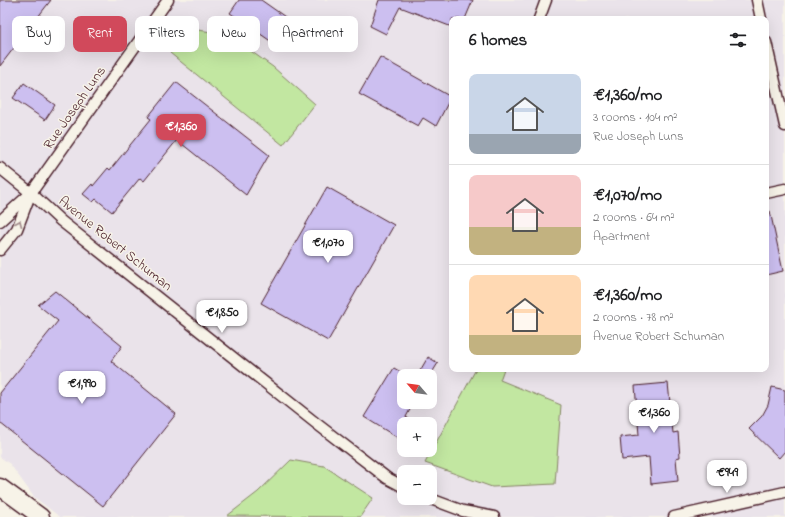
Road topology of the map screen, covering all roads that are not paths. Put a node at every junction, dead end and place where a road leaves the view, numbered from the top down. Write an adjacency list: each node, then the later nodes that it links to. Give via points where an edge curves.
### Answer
1 (168, 0): 11 (street, Rue Joseph Luns)
2 (546, 0): 4 (street)
3 (757, 0): 5 (street)
4 (540, 16)
5 (760, 16)
6 (769, 55): 7 (street)
7 (785, 126)
8 (0, 168): 11 (street, Avenue Robert Schuman)
9 (785, 189): 10 (street)
10 (769, 192)
11 (31, 193): 12 (street, Rue Joseph Luns); 13 (street, Rue Joseph Luns, one-way to 11, via 17,229); 14 (street, Avenue Robert Schuman, via 60,221 311,419)
12 (0, 221)
13 (0, 250)
14 (397, 483)
15 (0, 486): 18 (main road)
16 (785, 492): 20 (street)
17 (437, 501): 19 (street, via 463,511)
18 (41, 517)
19 (494, 517)
20 (674, 517)

